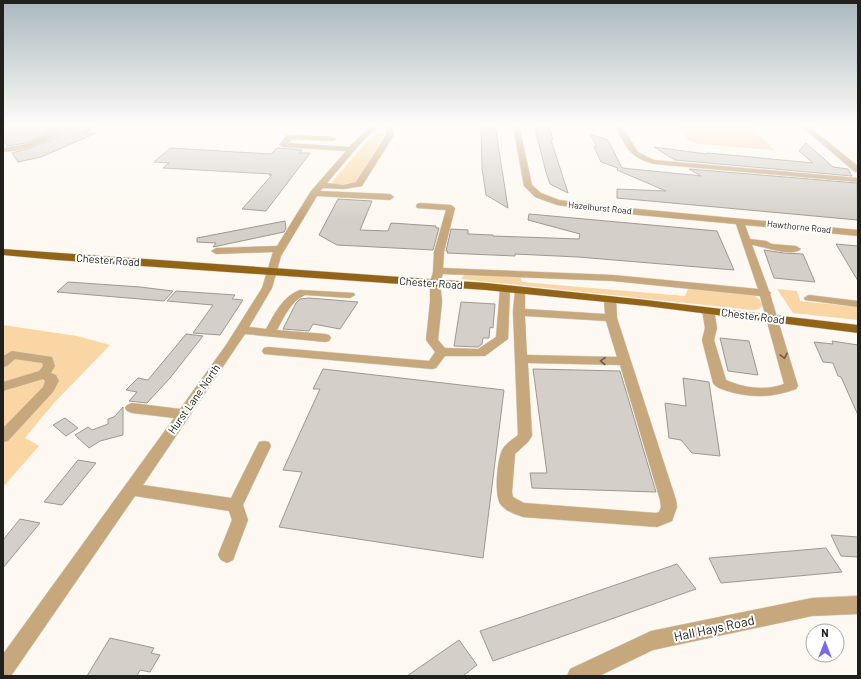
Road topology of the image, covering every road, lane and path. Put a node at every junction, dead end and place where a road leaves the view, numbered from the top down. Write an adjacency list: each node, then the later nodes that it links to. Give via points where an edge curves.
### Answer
1 (345, 157): 8 (street, Hurst Lane North)
2 (377, 157): 8 (street, via 360,184 344,187)
3 (522, 157): 12 (street, Hazelhurst Road, via 528,186 546,199 566,205)
4 (638, 157): 7 (street, via 654,162)
5 (842, 157): 6 (street)
6 (858, 170)
7 (858, 180)
8 (321, 185): 9 (street, Hurst Lane North)
9 (314, 193): 10 (street); 15 (street, Hurst Lane North)
10 (390, 197)
11 (420, 206): 20 (street, via 451,208 439,252)
12 (739, 221): 13 (street, Hawthorne Road); 14 (street)
13 (858, 233)
14 (747, 241): 16 (street, via 763,243 770,247); 23 (street)
15 (279, 249): 17 (street); 19 (street, Hurst Lane North)
16 (796, 249)
17 (216, 251)
18 (3, 252): 19 (main road, Chester Road)
19 (273, 271): 20 (main road, Chester Road); 33 (street, Hurst Lane North, via 267,288)
20 (436, 277): 21 (main road, Chester Road); 23 (street, via 447,270 613,278); 37 (street, via 432,340)
21 (505, 289): 22 (main road, Chester Road); 37 (street, via 502,339 481,353)
22 (520, 290): 26 (main road, Chester Road); 29 (street)
23 (766, 292): 31 (street)
24 (350, 295): 34 (street, via 304,292 294,295)
25 (809, 298): 27 (street)
26 (610, 299): 28 (main road, Chester Road); 30 (street)
27 (858, 304)
28 (708, 310): 31 (main road, Chester Road); 31 (street, one-way to 28, via 791,386 780,391 761,392 733,389 720,383 708,340 711,328)
29 (520, 312): 30 (street); 39 (street)
30 (611, 318): 40 (street)
31 (773, 318): 32 (main road, Chester Road)
32 (858, 329)
33 (242, 330): 34 (street); 44 (street, Hurst Lane North)
34 (269, 333): 35 (street)
35 (325, 338)
36 (268, 351): 37 (street, via 432,365)
37 (442, 352)
38 (6, 358): 41 (street, via 48,360 49,366)
39 (522, 359): 40 (street, one-way to 39); 40 (street, via 525,436 522,441 511,447 508,453 504,492 506,500 523,510 656,520 666,516 668,500)
40 (625, 361)
41 (44, 374): 42 (street); 45 (street, via 52,381 48,389)
42 (3, 387)
43 (132, 408): 44 (street)
44 (184, 414): 47 (street, Hurst Lane North)
45 (3, 437)
46 (264, 446): 48 (street)
47 (131, 489): 48 (street); 51 (street, Hurst Lane North)
48 (235, 505): 49 (street, via 240,520)
49 (227, 555)
50 (858, 605): 52 (street, Hall Hays Road, via 812,607 651,641)
51 (3, 671)
52 (577, 676)

